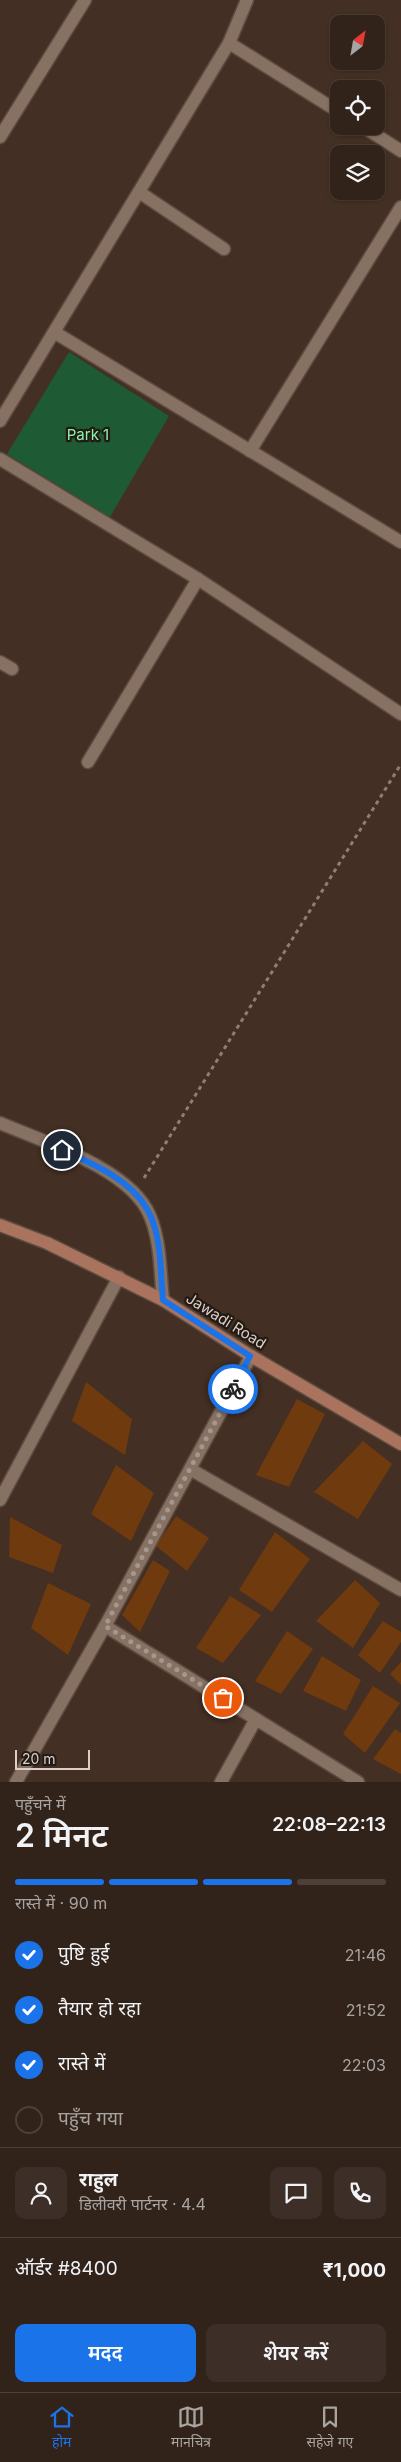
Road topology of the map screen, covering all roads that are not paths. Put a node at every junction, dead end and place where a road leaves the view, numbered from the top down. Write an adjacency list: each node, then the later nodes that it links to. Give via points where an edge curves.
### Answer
1 (85, 0): 6 (street)
2 (248, 0): 3 (street)
3 (229, 43): 4 (street); 8 (street)
4 (330, 106)
5 (376, 135): 7 (street)
6 (0, 137)
7 (401, 151)
8 (139, 192): 10 (street); 11 (street)
9 (401, 207): 13 (street)
10 (224, 250)
11 (54, 332): 12 (street); 13 (street)
12 (0, 421)
13 (250, 451): 15 (street)
14 (0, 459): 16 (street)
15 (401, 542)
16 (198, 579): 19 (street); 20 (street)
17 (0, 662): 18 (street)
18 (12, 669)
19 (401, 714)
20 (88, 762)
21 (0, 1123): 24 (street, via 92,1164 134,1194 146,1208 155,1232)
22 (0, 1225): 23 (street, Jawadi Road)
23 (119, 1277): 24 (street, Jawadi Road); 28 (street)
24 (163, 1300): 25 (street, Jawadi Road)
25 (250, 1356): 26 (street, Jawadi Road); 27 (street)
26 (401, 1444)
27 (190, 1469): 29 (street); 30 (street)
28 (0, 1500)
29 (401, 1590)
30 (105, 1626): 31 (street); 32 (street)
31 (256, 1719): 33 (street); 34 (street)
32 (16, 1782)
33 (221, 1782)
34 (358, 1782)

